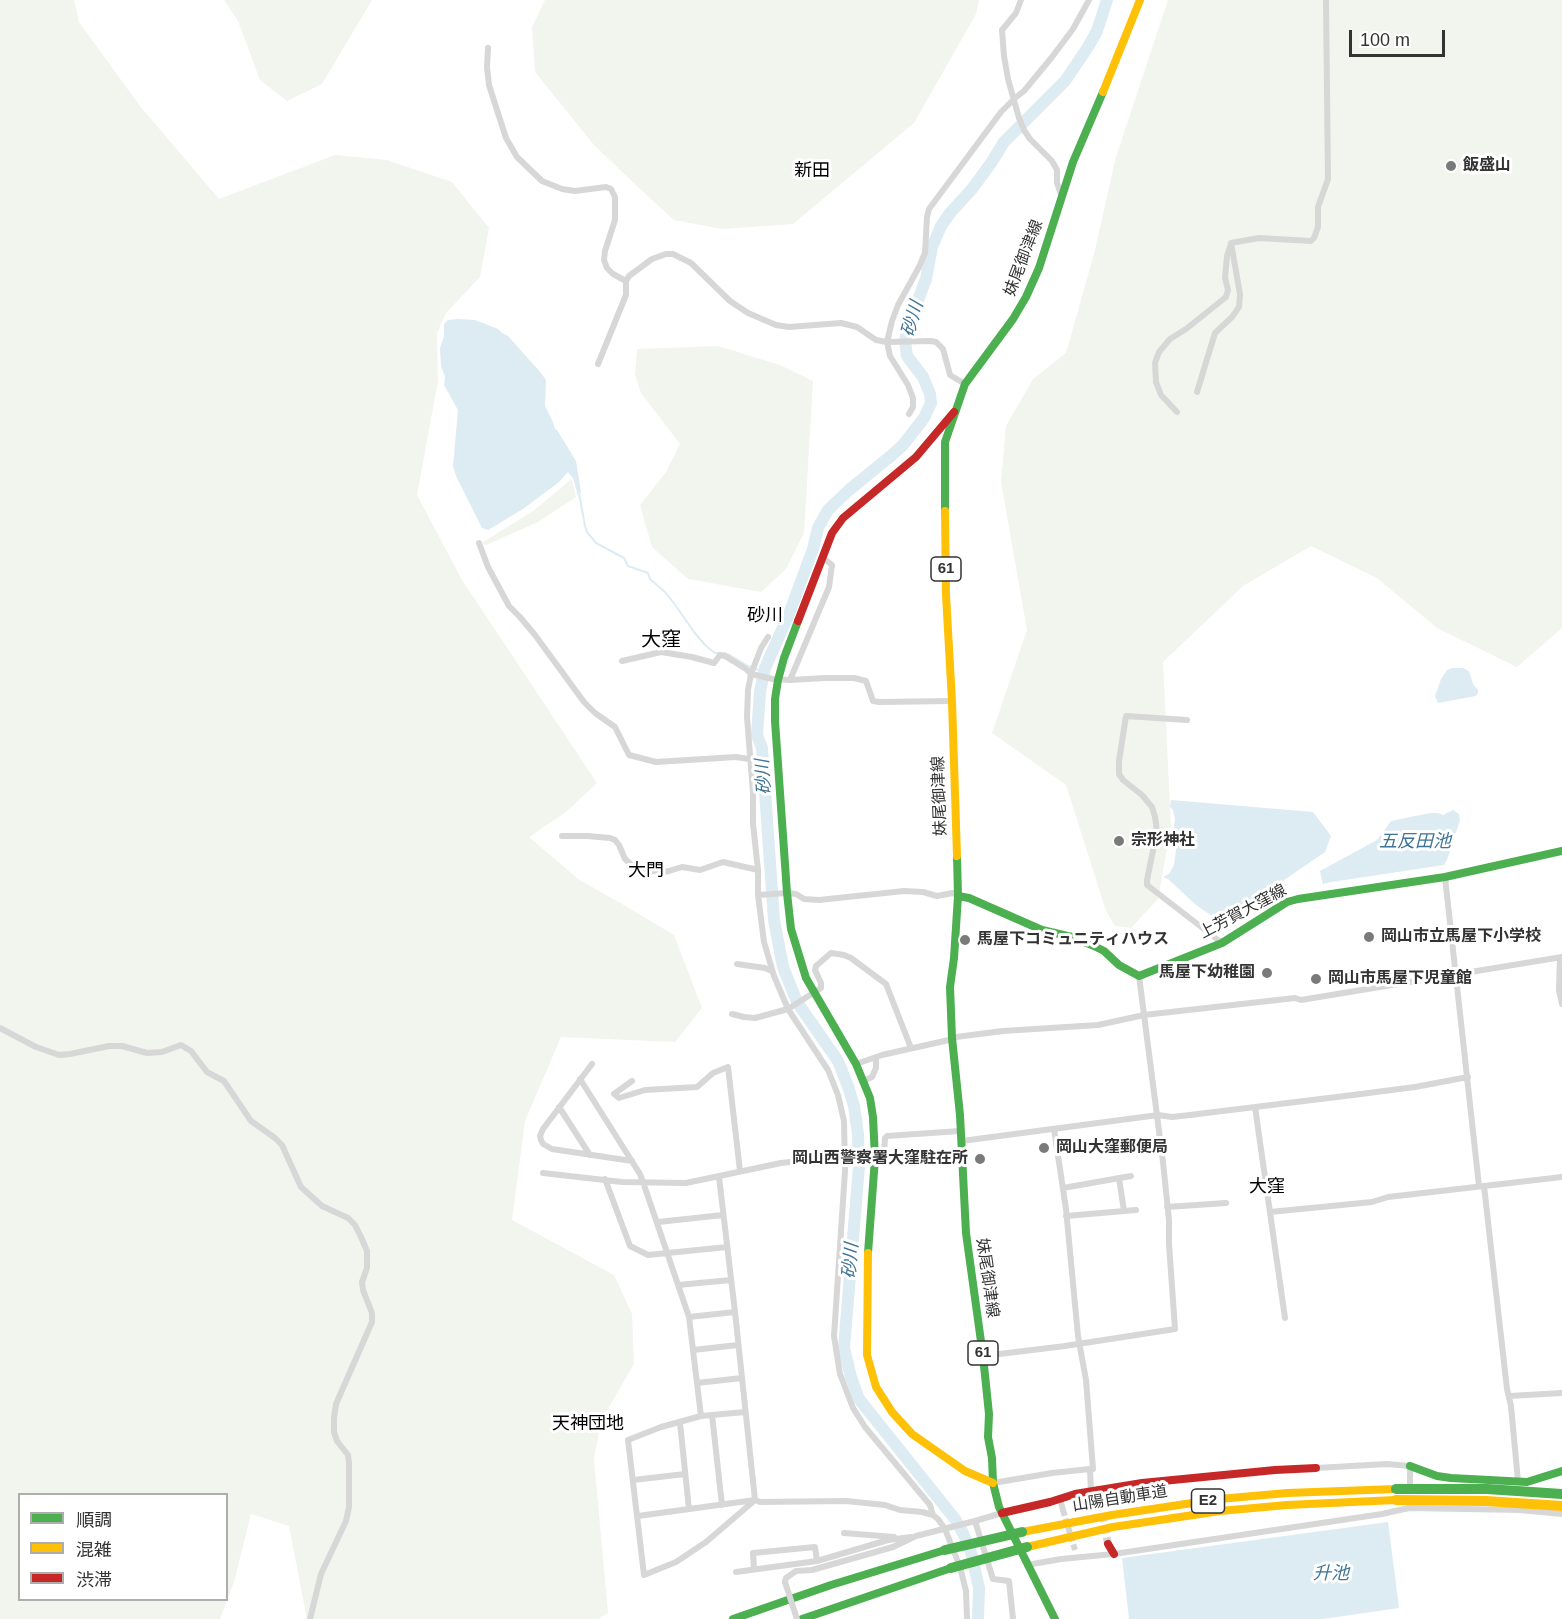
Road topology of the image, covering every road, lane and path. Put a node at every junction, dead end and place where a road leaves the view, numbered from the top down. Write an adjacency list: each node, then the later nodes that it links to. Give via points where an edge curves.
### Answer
1 (1020, 0): 6 (street, via 1016,13 1002,30 1006,68)
2 (1089, 0): 6 (street, via 1052,57)
3 (1140, 0): 7 (main road, 妹尾御津線 / 61)
4 (1326, 0): 8 (street, via 1328,178 1318,207 1314,238 1259,238)
5 (488, 48): 9 (street, via 489,85 506,138 517,157 542,181 562,189 611,189 615,220 604,260 613,273)
6 (1015, 98): 7 (street, via 1024,129 1057,170); 10 (street, via 929,209 925,253 898,305)
7 (1062, 197): 12 (main road, 妹尾御津線 / 61, via 1026,297)
8 (1231, 243): 13 (street, via 1239,307 1215,333); 15 (street, via 1226,297 1170,339 1155,363 1161,395)
9 (626, 281): 10 (street, via 652,259 674,254 691,263 730,301 776,325 841,323); 11 (street, via 626,295)
10 (889, 342): 12 (street, via 931,341 940,345 950,375); 16 (street, via 890,356 913,398)
11 (598, 364)
12 (965, 384): 14 (main road, 妹尾御津線 / 61)
13 (1197, 392)
14 (954, 412): 18 (main road, via 916,457 843,518); 24 (main road, 妹尾御津線 / 61, via 945,442 946,595)
15 (1177, 412)
16 (909, 414)
17 (479, 543): 26 (street, via 509,606 584,702 615,727 629,755 656,762 736,756)
18 (822, 557): 22 (main road); 23 (street, via 832,565 830,587)
19 (768, 637): 21 (street)
20 (622, 661): 21 (street, via 661,652 714,663 720,655)
21 (752, 671): 22 (street); 26 (street, via 747,717)
22 (775, 679): 23 (street); 31 (main road)
23 (790, 680): 24 (street, via 854,678 866,681 873,701)
24 (952, 701): 33 (main road, 妹尾御津線 / 61)
25 (1186, 720): 34 (street, via 1126,716 1119,774 1142,795 1155,817 1157,831 1147,885)
26 (749, 759): 29 (street)
27 (562, 836): 29 (street, via 602,836 615,840 625,859 643,870 700,870 723,862)
28 (1562, 851): 30 (main road, 上芳賀大窪線)
29 (758, 870): 32 (street)
30 (1446, 877): 34 (main road, 上芳賀大窪線, via 1287,902); 39 (street)
31 (784, 893): 32 (street); 33 (street, via 819,900 904,891); 40 (main road, via 796,949)
32 (760, 895): 37 (street, via 764,942)
33 (958, 896): 38 (main road, via 1042,930 1094,945); 46 (main road, 妹尾御津線 / 61, via 950,987)
34 (1222, 943): 38 (main road, 上芳賀大窪線)
35 (1561, 958): 39 (street); 41 (street)
36 (736, 964): 37 (street)
37 (772, 971): 42 (street)
38 (1139, 976): 44 (street)
39 (1457, 976): 44 (street, via 1301,1000); 51 (street)
40 (812, 994): 42 (street); 47 (street, via 822,986 816,966 831,953 851,958 886,984); 50 (main road)
41 (1562, 1004)
42 (789, 1008): 43 (street, via 755,1018); 61 (street, via 835,1086)
43 (732, 1014)
44 (1144, 1015): 46 (street, via 1098,1025); 57 (street)
45 (0, 1028): 132 (street, via 59,1055 115,1046 162,1052 181,1045 191,1051 207,1072 224,1081 251,1121 282,1145 301,1186 322,1206 348,1218 361,1237 367,1251 363,1290 372,1322 336,1404 334,1418 337,1441 348,1455 349,1507 321,1574)
46 (952, 1038): 47 (street); 59 (main road, 妹尾御津線 / 61)
47 (911, 1048): 48 (street)
48 (876, 1057): 50 (street); 54 (street, via 872,1077)
49 (592, 1064): 52 (street)
50 (856, 1064): 54 (main road)
51 (1468, 1077): 56 (street); 72 (street)
52 (580, 1079): 55 (street); 63 (street)
53 (632, 1081): 64 (street, via 614,1094 619,1098 645,1090 697,1086 728,1067)
54 (863, 1081): 62 (main road, via 873,1117)
55 (559, 1107): 60 (street); 60 (street, via 541,1132 543,1144)
56 (1255, 1107): 57 (street, via 1172,1117); 78 (street)
57 (1158, 1114): 58 (street); 75 (street)
58 (1054, 1129): 59 (street); 73 (street)
59 (961, 1136): 62 (street, via 887,1136 884,1155); 92 (main road, 妹尾御津線 / 61, via 966,1233)
60 (590, 1155): 63 (street)
61 (847, 1156): 62 (street); 64 (street); 119 (street, via 834,1336 840,1374 865,1427 930,1505)
62 (872, 1157): 108 (main road, via 866,1330 867,1355 876,1387 912,1434 964,1471)
63 (632, 1161): 71 (street)
64 (740, 1171): 67 (street)
65 (543, 1173): 70 (street)
66 (1131, 1176): 69 (street)
67 (719, 1177): 71 (street, via 686,1183); 79 (street)
68 (1562, 1177): 72 (street)
69 (1119, 1178): 73 (street); 77 (street)
70 (605, 1179): 71 (street); 83 (street, via 630,1246 648,1255)
71 (643, 1182): 81 (street)
72 (1482, 1186): 78 (street); 96 (street)
73 (1063, 1188): 80 (street)
74 (1226, 1203): 75 (street)
75 (1167, 1207): 89 (street, via 1175,1329)
76 (1136, 1210): 77 (street)
77 (1124, 1211): 80 (street)
78 (1270, 1212): 88 (street)
79 (723, 1215): 81 (street); 82 (street)
80 (1066, 1216): 89 (street)
81 (658, 1222): 83 (street)
82 (727, 1247): 83 (street); 84 (street)
83 (668, 1254): 85 (street)
84 (731, 1280): 85 (street); 86 (street)
85 (678, 1285): 87 (street)
86 (735, 1312): 87 (street); 90 (street)
87 (689, 1317): 91 (street)
88 (1285, 1318)
89 (1080, 1343): 92 (street); 103 (street, via 1086,1380)
90 (738, 1345): 91 (street); 93 (street)
91 (693, 1350): 94 (street)
92 (983, 1356): 108 (main road, 妹尾御津線 / 61)
93 (742, 1378): 94 (street); 97 (street)
94 (697, 1383): 99 (street)
95 (1562, 1393): 96 (street)
96 (1509, 1396): 107 (street)
97 (745, 1412): 98 (street); 112 (street)
98 (712, 1415): 99 (street); 113 (street)
99 (701, 1416): 100 (street)
100 (680, 1423): 104 (street); 106 (street, via 628,1440)
101 (1410, 1466): 102 (street); 107 (main road, via 1451,1478); 115 (street)
102 (1316, 1468): 109 (main road, via 1174,1480)
103 (1090, 1469): 108 (street); 109 (street)
104 (685, 1474): 106 (street); 116 (street)
105 (1560, 1474): 107 (main road)
106 (633, 1480): 120 (street)
107 (1518, 1481)
108 (993, 1483): 117 (main road, 妹尾御津線 / 61)
109 (1097, 1494): 117 (main road, via 1074,1494 1062,1504)
110 (1396, 1494): 111 (main road, 山陽自動車道 / E2, bridge, via 1487,1490); 114 (main road, 山陽自動車道 / E2, bridge); 133 (main road, 山陽自動車道 / E2, bridge, via 1287,1493 1112,1515 945,1550); 135 (main road, 山陽自動車道 / E2, bridge, via 1220,1511 1113,1527 951,1568)
111 (1562, 1494)
112 (755, 1500): 113 (street); 119 (street, via 846,1501); 120 (street, via 706,1542 676,1562 644,1575)
113 (722, 1505): 116 (street)
114 (1562, 1506)
115 (1409, 1508): 118 (street); 127 (street, via 1111,1549)
116 (689, 1509): 120 (street)
117 (1002, 1513): 121 (street); 129 (main road, 妹尾御津線 / 61)
118 (1562, 1514)
119 (933, 1515): 122 (street)
120 (638, 1516)
121 (973, 1522): 122 (street); 137 (street, via 993,1579 1009,1581)
122 (945, 1529): 124 (street); 136 (street, via 960,1567)
123 (844, 1533): 125 (street)
124 (916, 1536): 125 (street); 134 (street, bridge, via 883,1550 796,1571 785,1582)
125 (900, 1538): 128 (street)
126 (1075, 1550): 127 (street)
127 (1077, 1558): 129 (street)
128 (817, 1561): 130 (street); 130 (street, via 815,1547 753,1553)
129 (1027, 1565): 138 (main road, 妹尾御津線 / 61)
130 (754, 1569): 131 (street)
131 (736, 1572)
132 (310, 1619)
133 (733, 1619)
134 (797, 1619)
135 (802, 1619)
136 (967, 1619)
137 (1013, 1619)
138 (1055, 1619)

